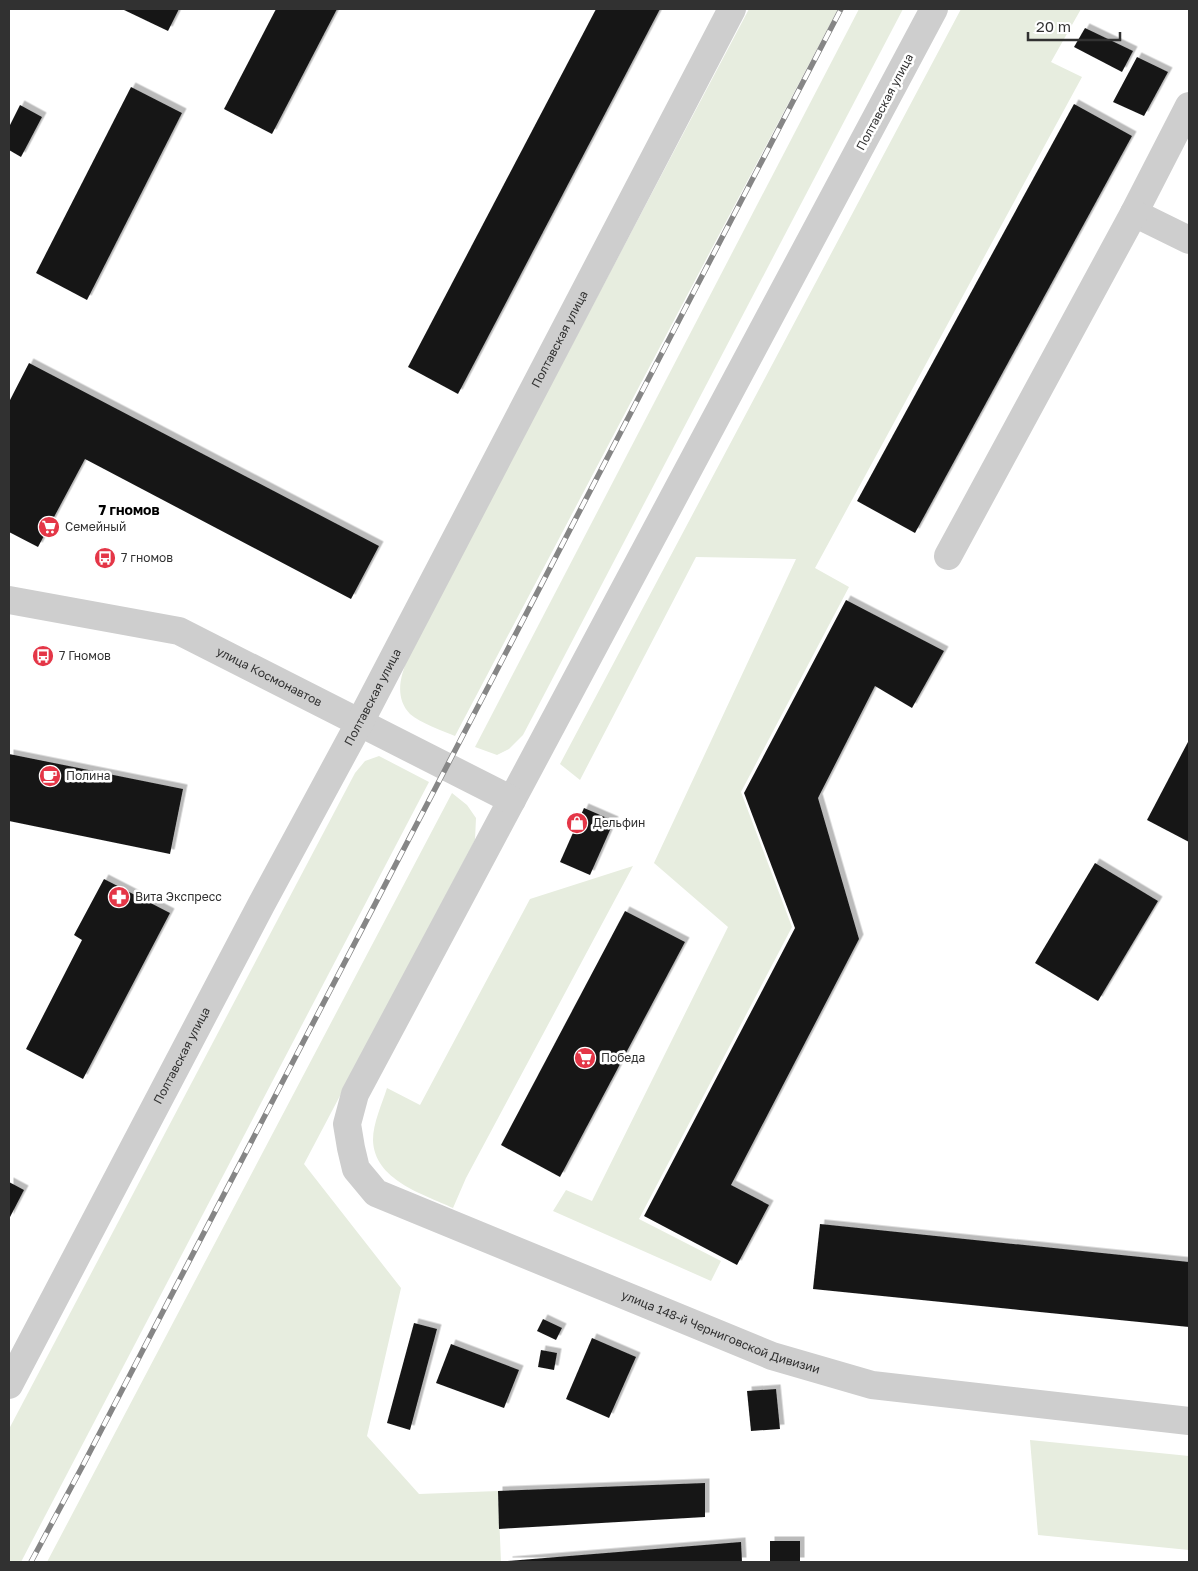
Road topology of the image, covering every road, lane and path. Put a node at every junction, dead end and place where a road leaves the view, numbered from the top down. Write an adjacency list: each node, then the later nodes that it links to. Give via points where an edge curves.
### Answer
1 (732, 9): 8 (street, Полтавская улица)
2 (934, 9): 9 (street, Полтавская улица)
3 (1189, 106): 4 (street)
4 (1134, 213): 5 (street); 6 (street)
5 (1189, 240)
6 (948, 556)
7 (9, 600): 8 (street, улица Космонавтов, via 178,631)
8 (360, 722): 9 (street, улица Космонавтов); 11 (street, Полтавская улица)
9 (512, 800): 10 (street, Полтавская улица)
10 (356, 1094): 12 (street, улица 148-й Черниговской Дивизии, via 347,1124 350,1148 356,1169 376,1193 772,1356 872,1385)
11 (9, 1385)
12 (1189, 1421)

